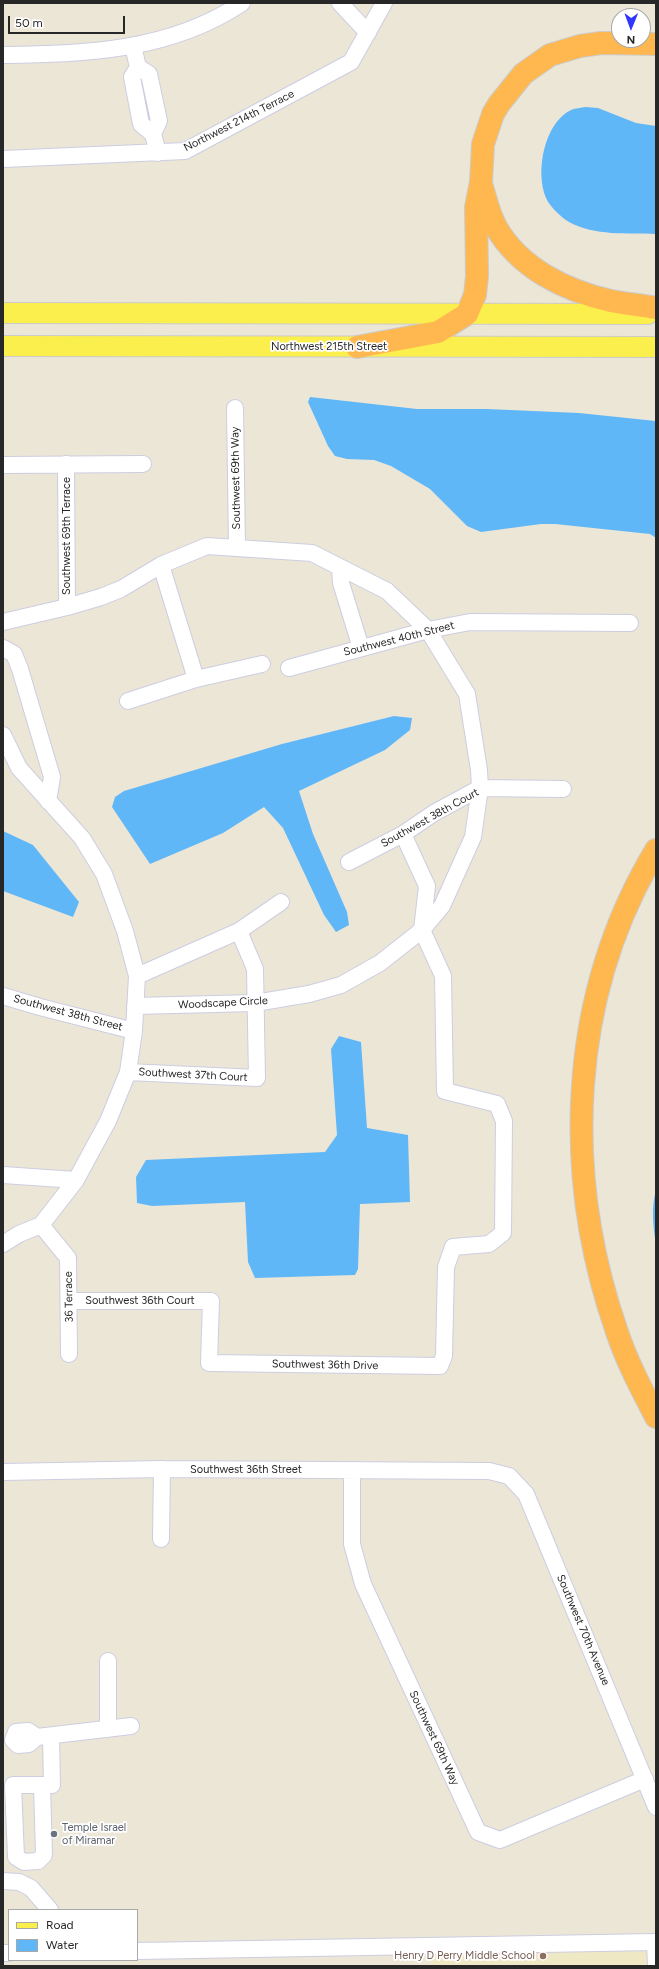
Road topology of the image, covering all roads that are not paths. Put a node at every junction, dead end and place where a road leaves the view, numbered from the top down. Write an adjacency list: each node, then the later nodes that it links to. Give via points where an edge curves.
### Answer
1 (242, 3): 6 (street, via 193,28 150,43)
2 (340, 3): 4 (street)
3 (384, 3): 4 (street, Northwest 214th Terrace)
4 (368, 33): 8 (street, Northwest 214th Terrace, via 351,62 185,151)
5 (656, 44): 10 (highway, via 589,44 559,52 533,66 513,85 493,114 482,149)
6 (133, 46): 7 (street, via 100,52); 8 (street, via 138,67 149,74 159,121 153,134)
7 (3, 55)
8 (158, 153): 9 (street, Northwest 214th Terrace)
9 (3, 159)
10 (480, 182): 11 (highway, via 493,220 502,236 536,270 559,283 590,295); 13 (highway, via 476,207 475,295)
11 (656, 308)
12 (3, 313): 13 (main road)
13 (466, 314): 14 (main road); 16 (highway, via 438,332)
14 (656, 314)
15 (3, 346): 16 (main road, Northwest 215th Street)
16 (357, 347): 17 (main road, Northwest 215th Street)
17 (656, 347)
18 (235, 408): 22 (street, Southwest 69th Way)
19 (66, 464): 20 (street); 21 (street); 25 (street, Southwest 69th Terrace)
20 (143, 464)
21 (3, 465)
22 (237, 548): 23 (street, Woodscape Circle, via 207,546); 24 (street, Woodscape Circle, via 312,553)
23 (161, 565): 25 (street, Woodscape Circle, via 121,589); 33 (street)
24 (340, 567): 28 (street, Woodscape Circle, via 387,591); 30 (street, via 342,583)
25 (67, 607): 26 (street, Woodscape Circle)
26 (3, 622)
27 (630, 623): 28 (street, Southwest 40th Street, via 470,622)
28 (428, 630): 30 (street, Southwest 40th Street); 36 (street, Woodscape Circle, via 467,694)
29 (3, 648): 38 (street, via 14,654 46,755 52,776)
30 (361, 648): 32 (street, Southwest 40th Street)
31 (262, 664): 33 (street)
32 (289, 668)
33 (196, 679): 34 (street)
34 (128, 701)
35 (3, 736): 38 (street, via 19,768)
36 (480, 788): 37 (street, Southwest 38th Court); 39 (street, Southwest 38th Court, via 434,813); 43 (street, Woodscape Circle, via 473,837 442,906)
37 (563, 789)
38 (48, 801): 45 (street, via 82,838 104,874 125,931)
39 (403, 834): 41 (street, Southwest 38th Court); 43 (street, via 428,886)
40 (656, 850): 58 (highway, via 627,904 601,974 587,1041 582,1080 581,1122 584,1190 588,1226 597,1267 617,1334)
41 (349, 862)
42 (281, 902): 44 (street)
43 (422, 930): 47 (street, Woodscape Circle, via 380,963 341,985 309,994); 57 (street, Southwest 36th Drive, via 443,976 445,1091 497,1104 504,1121 503,1233 489,1244 453,1248 446,1267 444,1356 440,1366)
44 (239, 931): 45 (street); 47 (street, via 255,969)
45 (137, 976): 48 (street)
46 (3, 996): 49 (street, Southwest 38th Street)
47 (255, 1003): 48 (street, Woodscape Circle); 50 (street, Southwest 37th Court, via 257,1078)
48 (136, 1006): 49 (street)
49 (134, 1031): 50 (street)
50 (128, 1072): 52 (street, via 108,1121)
51 (3, 1175): 52 (street)
52 (76, 1180): 53 (street)
53 (41, 1225): 54 (street); 55 (street, 36 Terrace, via 68,1258)
54 (3, 1244)
55 (69, 1301): 56 (street, 36 Terrace); 57 (street, Southwest 36th Court, via 211,1301)
56 (69, 1354)
57 (209, 1363)
58 (656, 1417)
59 (162, 1470): 60 (street, Southwest 36th Street); 62 (street, Southwest 36th Street); 63 (street)
60 (352, 1470): 61 (street, Southwest 36th Street); 69 (street, Southwest 69th Way, via 352,1544 363,1584 478,1832 500,1840)
61 (489, 1471): 69 (street, Southwest 70th Avenue, via 509,1476 526,1494)
62 (3, 1472)
63 (161, 1539)
64 (108, 1661): 66 (street)
65 (131, 1726): 66 (street)
66 (108, 1729): 67 (street)
67 (44, 1736): 68 (street, via 29,1744 18,1745); 70 (street, via 52,1785)
68 (8, 1740)
69 (645, 1779): 71 (street, Southwest 70th Avenue)
70 (42, 1785): 70 (street, via 13,1786 16,1857 24,1862 38,1861 44,1854)
71 (656, 1808)
72 (3, 1881): 73 (street, via 19,1882 31,1888)
73 (49, 1909)
74 (656, 1942): 75 (street); 76 (street)
75 (138, 1951)
76 (656, 1966)

